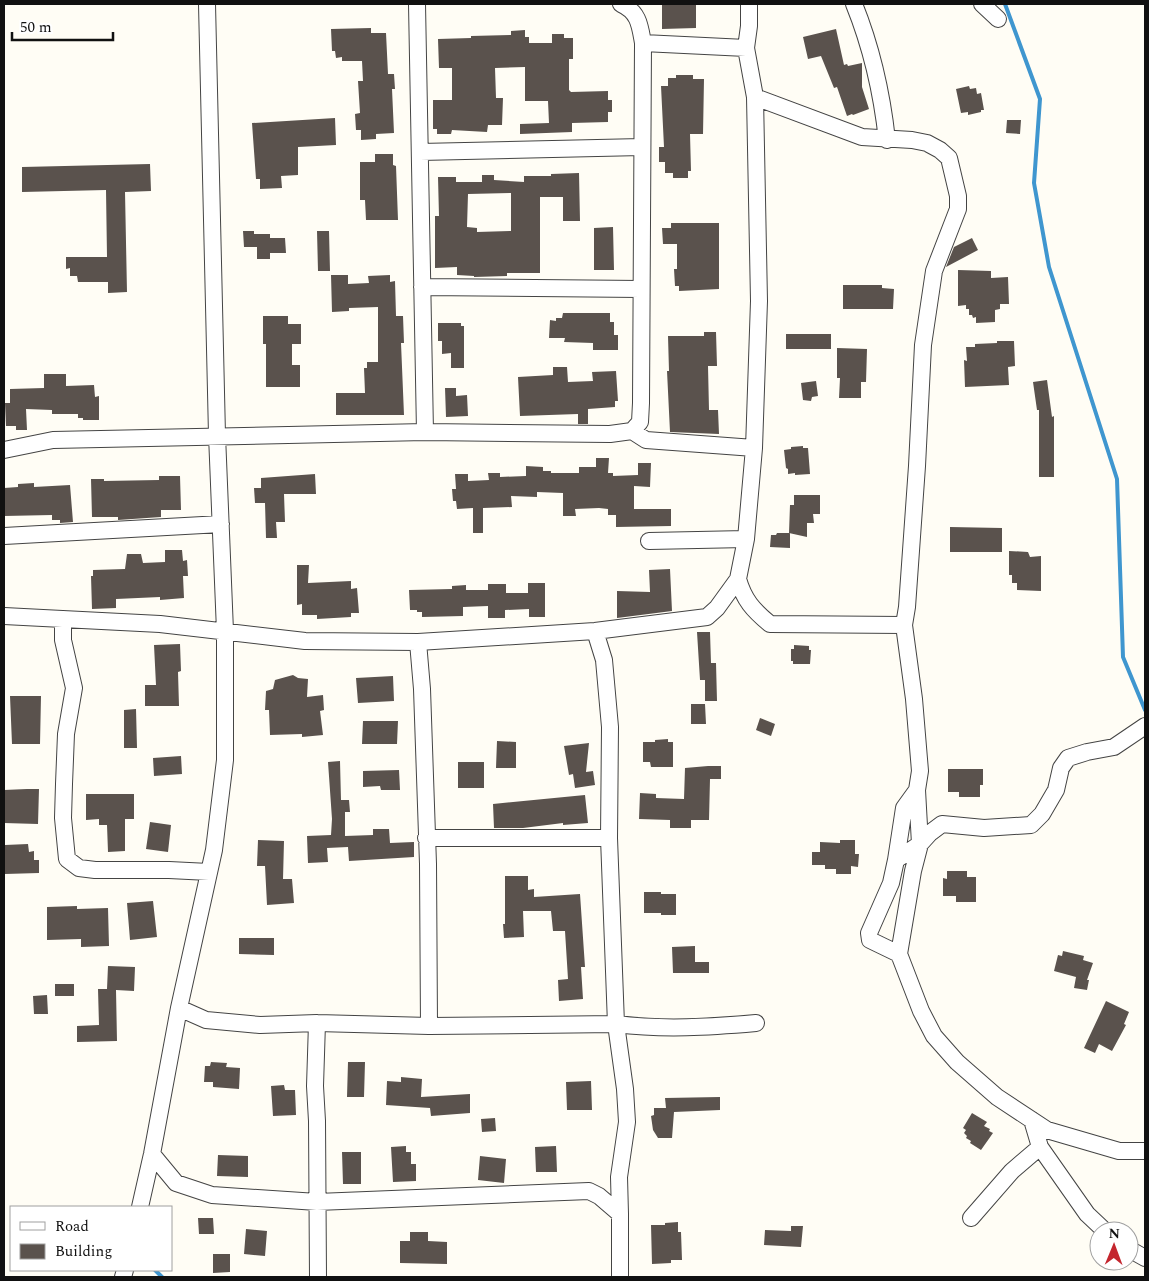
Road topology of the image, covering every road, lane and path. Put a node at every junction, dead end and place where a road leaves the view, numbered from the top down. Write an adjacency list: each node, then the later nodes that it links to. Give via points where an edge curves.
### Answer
1 (207, 4): 18 (street)
2 (417, 4): 13 (street)
3 (749, 4): 9 (street)
4 (854, 4): 11 (street, via 883,106)
5 (982, 4): 7 (street)
6 (626, 5): 8 (street, via 639,21)
7 (998, 19)
8 (643, 43): 9 (street); 12 (street)
9 (746, 48): 10 (street)
10 (755, 97): 11 (street, via 862,137); 19 (street, via 759,301)
11 (887, 140): 28 (street, via 912,140 940,150 949,158 958,196 958,209 934,272 923,345)
12 (642, 147): 13 (street); 15 (street)
13 (420, 152): 14 (street)
14 (422, 287): 15 (street); 17 (street)
15 (641, 289): 16 (street, via 640,422)
16 (632, 431): 17 (street, via 610,434); 19 (street, via 646,440)
17 (425, 432): 18 (street)
18 (217, 435): 20 (street, via 53,440); 21 (street)
19 (754, 448): 23 (street)
20 (4, 450)
21 (221, 524): 22 (street); 29 (street)
22 (4, 536)
23 (746, 539): 24 (street); 25 (street)
24 (649, 541)
25 (738, 579): 28 (street, via 743,595 770,624); 30 (street, via 707,617)
26 (4, 616): 27 (street)
27 (63, 619): 29 (street); 38 (street, via 63,640 74,688 66,734 63,818 67,859 78,868 95,870)
28 (904, 624): 33 (street, via 920,771)
29 (225, 630): 31 (street, via 305,641); 38 (street, via 225,760)
30 (595, 631): 31 (street); 35 (street, via 604,660 610,727)
31 (418, 642): 34 (street)
32 (1145, 726): 36 (street, via 1114,747 1068,758 1061,768 1056,790 1042,814 1031,825 984,828 942,824)
33 (917, 790): 36 (street); 37 (street, via 904,808)
34 (426, 838): 35 (street); 44 (street)
35 (609, 838): 43 (street)
36 (920, 844): 37 (street); 39 (street)
37 (896, 860): 39 (street, via 891,883 869,933 870,940)
38 (209, 872): 40 (street)
39 (899, 954): 45 (street, via 934,1036 976,1080)
40 (179, 1008): 41 (street, via 206,1020 260,1025); 48 (street)
41 (318, 1023): 44 (street); 51 (street, via 315,1086)
42 (756, 1023): 43 (street, via 680,1029)
43 (616, 1024): 44 (street); 49 (street, via 627,1122)
44 (429, 1026)
45 (1032, 1120): 46 (street); 47 (street, via 1047,1130 1118,1151)
46 (1040, 1147): 54 (street, via 1012,1171); 55 (street)
47 (1145, 1150)
48 (152, 1154): 51 (street, via 176,1183 212,1195); 52 (street)
49 (619, 1177): 50 (street); 53 (street)
50 (588, 1191): 51 (street); 53 (street)
51 (318, 1202): 56 (street)
52 (140, 1206)
53 (620, 1214): 57 (street)
54 (971, 1218)
55 (1094, 1221)
56 (318, 1277)
57 (620, 1277)

